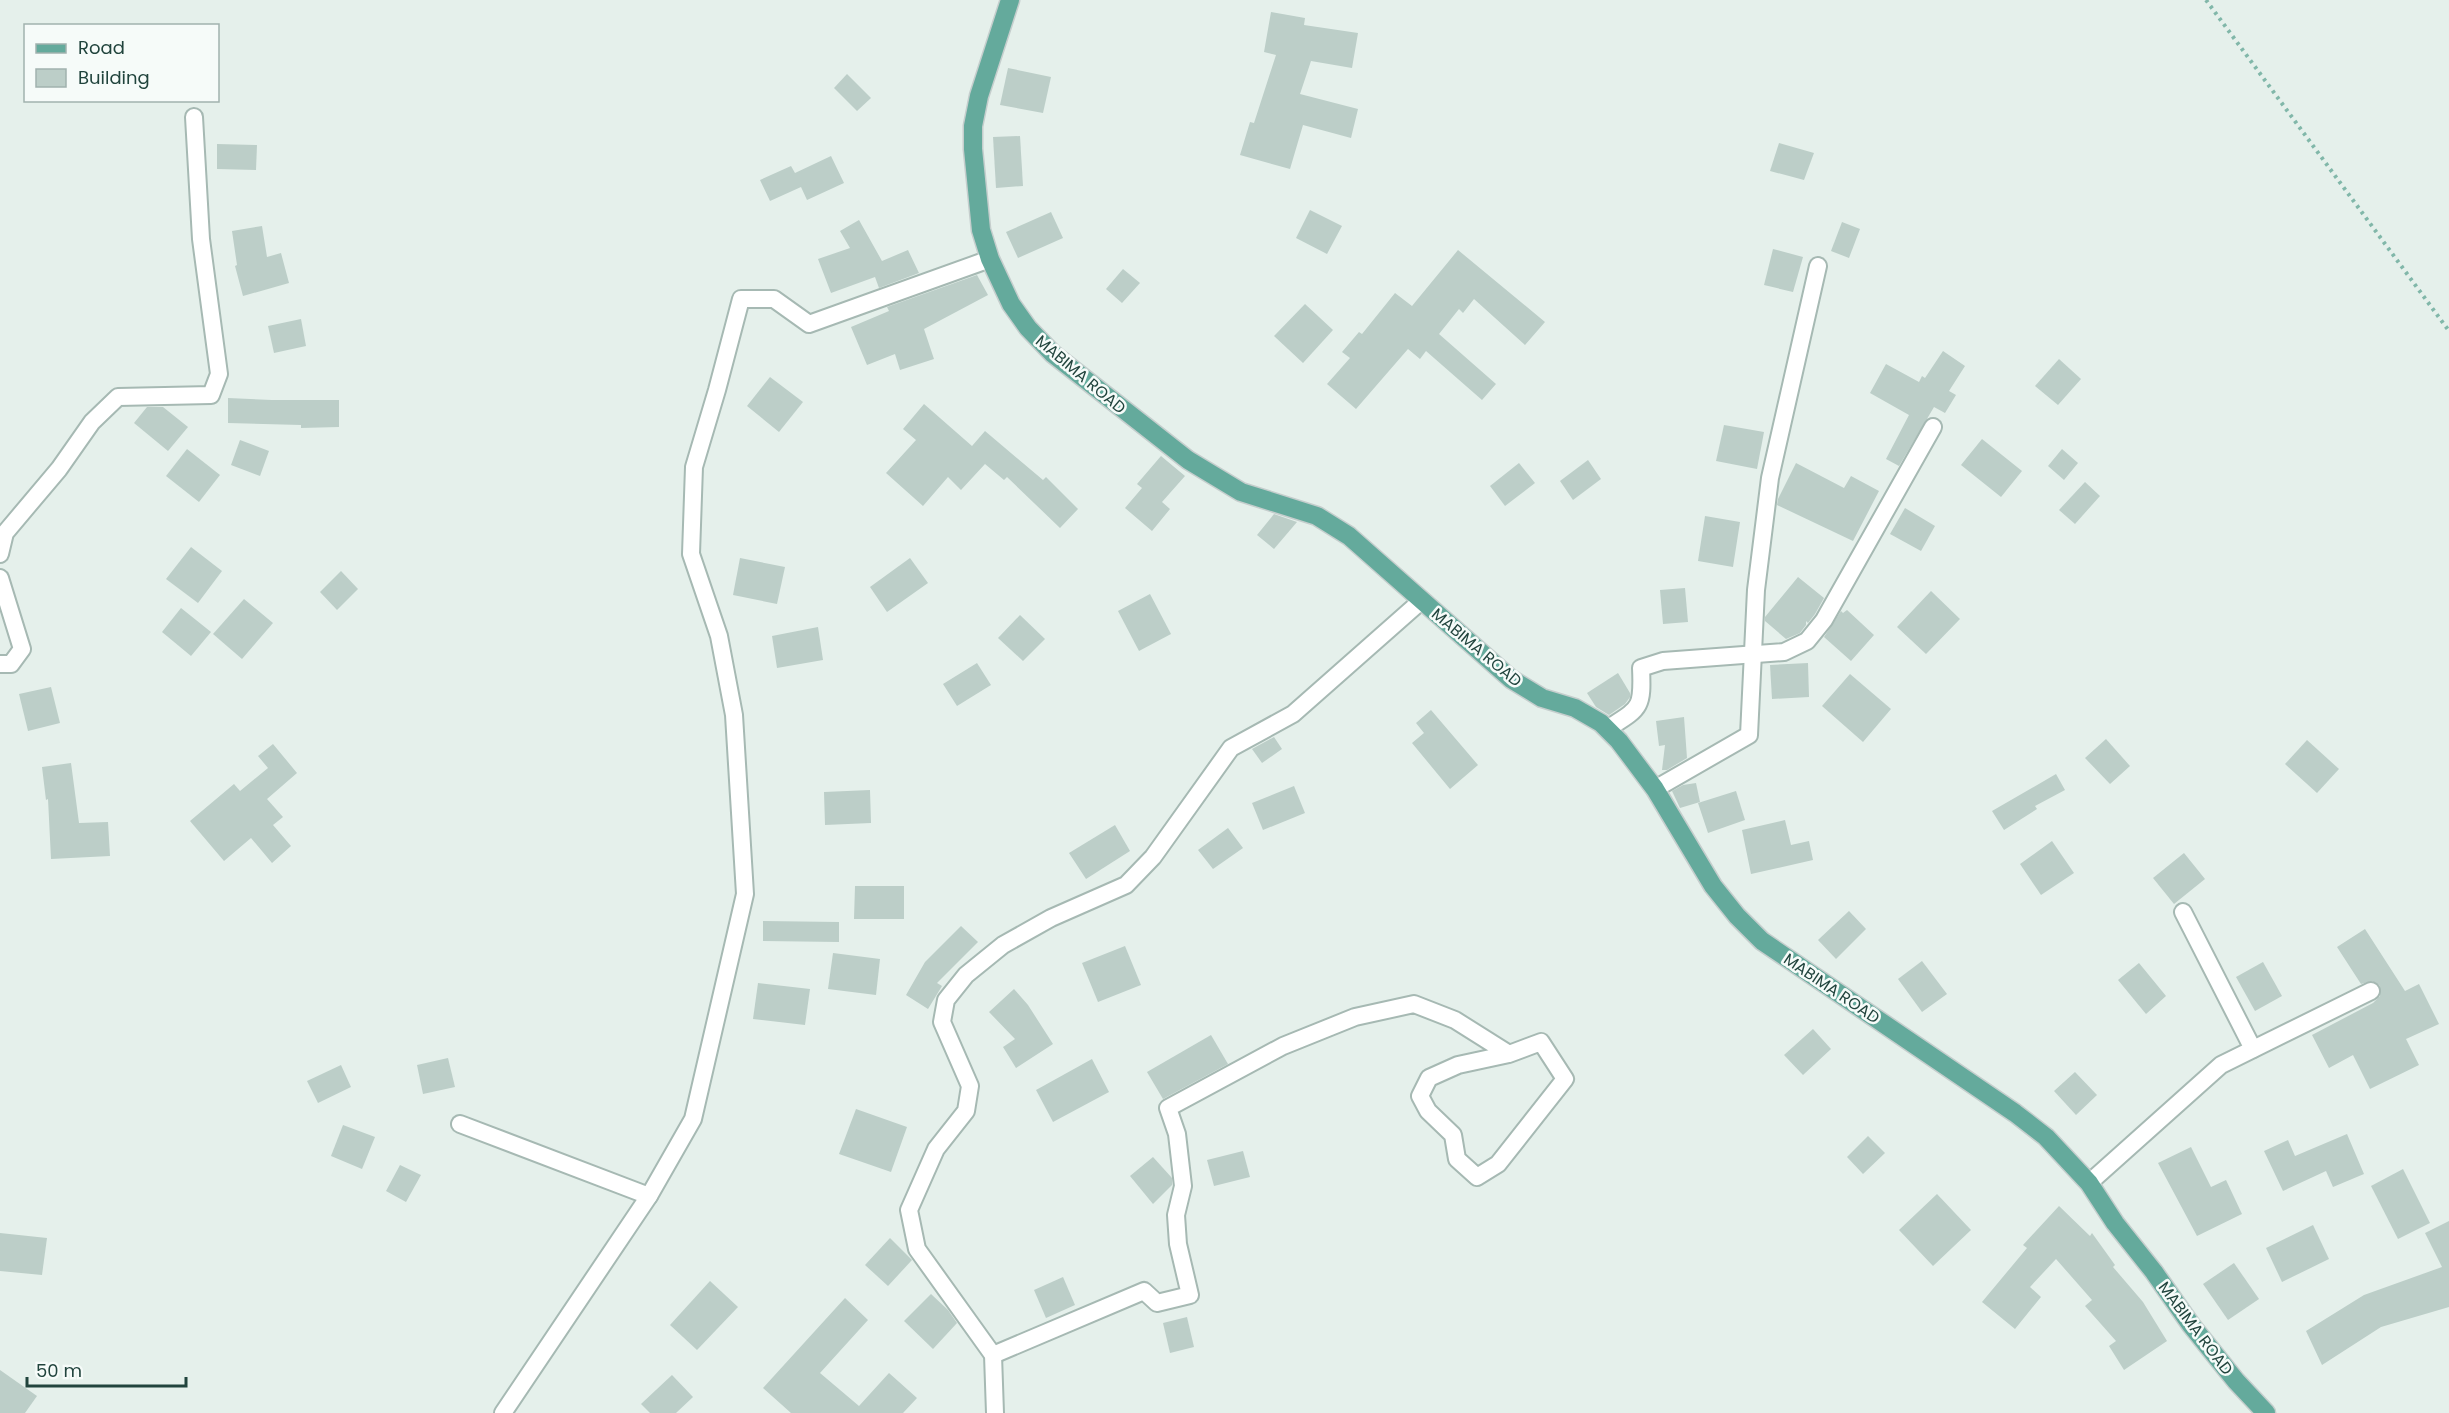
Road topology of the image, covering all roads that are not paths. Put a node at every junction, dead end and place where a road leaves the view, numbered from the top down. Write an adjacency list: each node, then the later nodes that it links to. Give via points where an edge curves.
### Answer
1 (1010, 0): 3 (main road, MABIMA ROAD, via 973,126 981,230)
2 (194, 117): 6 (street, via 201,239 219,374 211,395 118,397 92,422 59,469 5,533)
3 (990, 259): 8 (main road, MABIMA ROAD, via 1011,304 1053,354 1188,460 1241,492 1317,516 1349,536); 19 (street, via 809,324 774,299 741,299 694,467 691,554 719,636 735,715 745,894 693,1119)
4 (1818, 266): 9 (street, via 1770,478 1756,590)
5 (1933, 427): 9 (street, via 1824,620 1807,641 1784,652)
6 (0, 554)
7 (0, 578): 10 (street, via 22,649 11,664)
8 (1421, 601): 11 (main road, MABIMA ROAD, via 1512,679 1542,698 1575,708); 20 (street, via 1293,714 1231,748 1153,857 1126,885 1051,918 1003,945 966,975 946,1000 942,1022 970,1086 966,1111 936,1149 909,1210 917,1249)
9 (1753, 654): 11 (street, via 1663,661 1641,668 1642,693 1636,711); 12 (street, via 1749,735)
10 (0, 664)
11 (1607, 729): 12 (main road, MABIMA ROAD)
12 (1654, 789): 18 (main road, MABIMA ROAD, via 1713,886 1762,941 2015,1113 2046,1137)
13 (2183, 912): 15 (street)
14 (2371, 991): 15 (street)
15 (2253, 1049): 18 (street, via 2221,1065)
16 (1509, 1054): 16 (street, via 1458,1065 1429,1078 1420,1096 1428,1111 1453,1135 1457,1159 1477,1177 1498,1164 1565,1079 1541,1042); 20 (street, via 1455,1020 1414,1004 1355,1017 1282,1046 1168,1108 1177,1134 1184,1186 1176,1215 1178,1244 1190,1295 1157,1303 1144,1291)
17 (460, 1124): 19 (street)
18 (2089, 1183): 23 (main road, MABIMA ROAD, via 2191,1325)
19 (649, 1196): 21 (street)
20 (993, 1355): 22 (street)
21 (503, 1413)
22 (994, 1413)
23 (2266, 1413)

